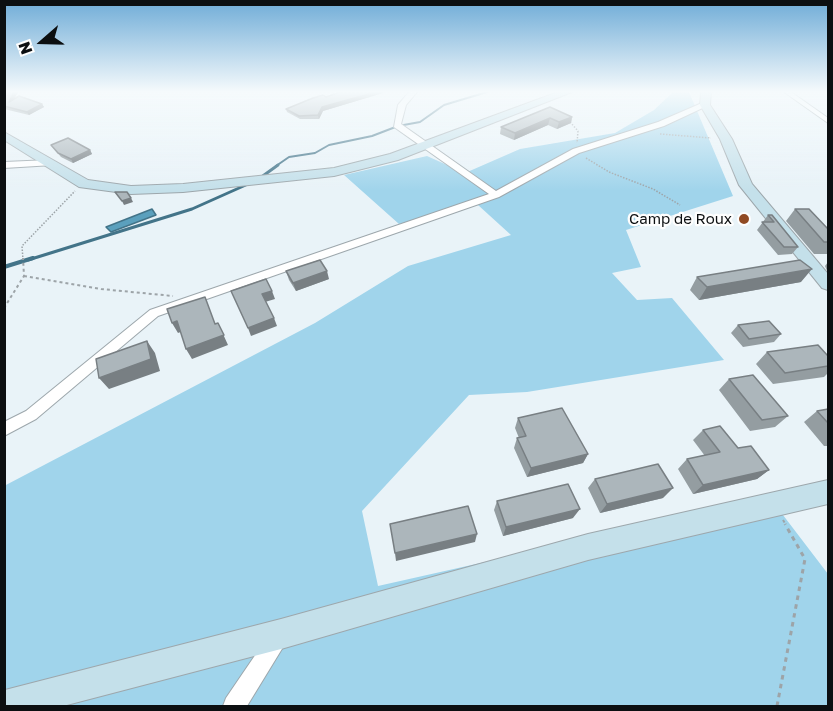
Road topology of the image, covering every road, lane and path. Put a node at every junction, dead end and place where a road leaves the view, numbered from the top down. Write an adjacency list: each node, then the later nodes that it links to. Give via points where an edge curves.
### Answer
1 (397, 125): 9 (street)
2 (479, 125): 9 (street)
3 (574, 125): 10 (path, via 578,131)
4 (650, 125): 6 (street)
5 (719, 125): 8 (street)
6 (636, 132): 8 (path); 10 (street)
7 (4, 135): 11 (street)
8 (726, 139): 17 (street, via 746,184)
9 (427, 145): 13 (street, via 312,175 158,189); 14 (street)
10 (576, 151): 14 (street); 15 (path, via 609,172 653,189)
11 (50, 163): 12 (street); 13 (street)
12 (4, 165)
13 (84, 184): 16 (path, via 22,246)
14 (496, 195): 18 (street, via 418,225)
15 (680, 205)
16 (24, 276): 18 (path, via 101,289); 19 (path)
17 (828, 284)
18 (195, 297): 20 (street, via 154,313 31,415)
19 (4, 308)
20 (4, 430)
21 (828, 492): 22 (street)
22 (775, 505): 23 (street, via 588,547); 26 (path, via 804,559)
23 (281, 634): 24 (street); 25 (street)
24 (5, 706)
25 (234, 706)
26 (777, 706)

